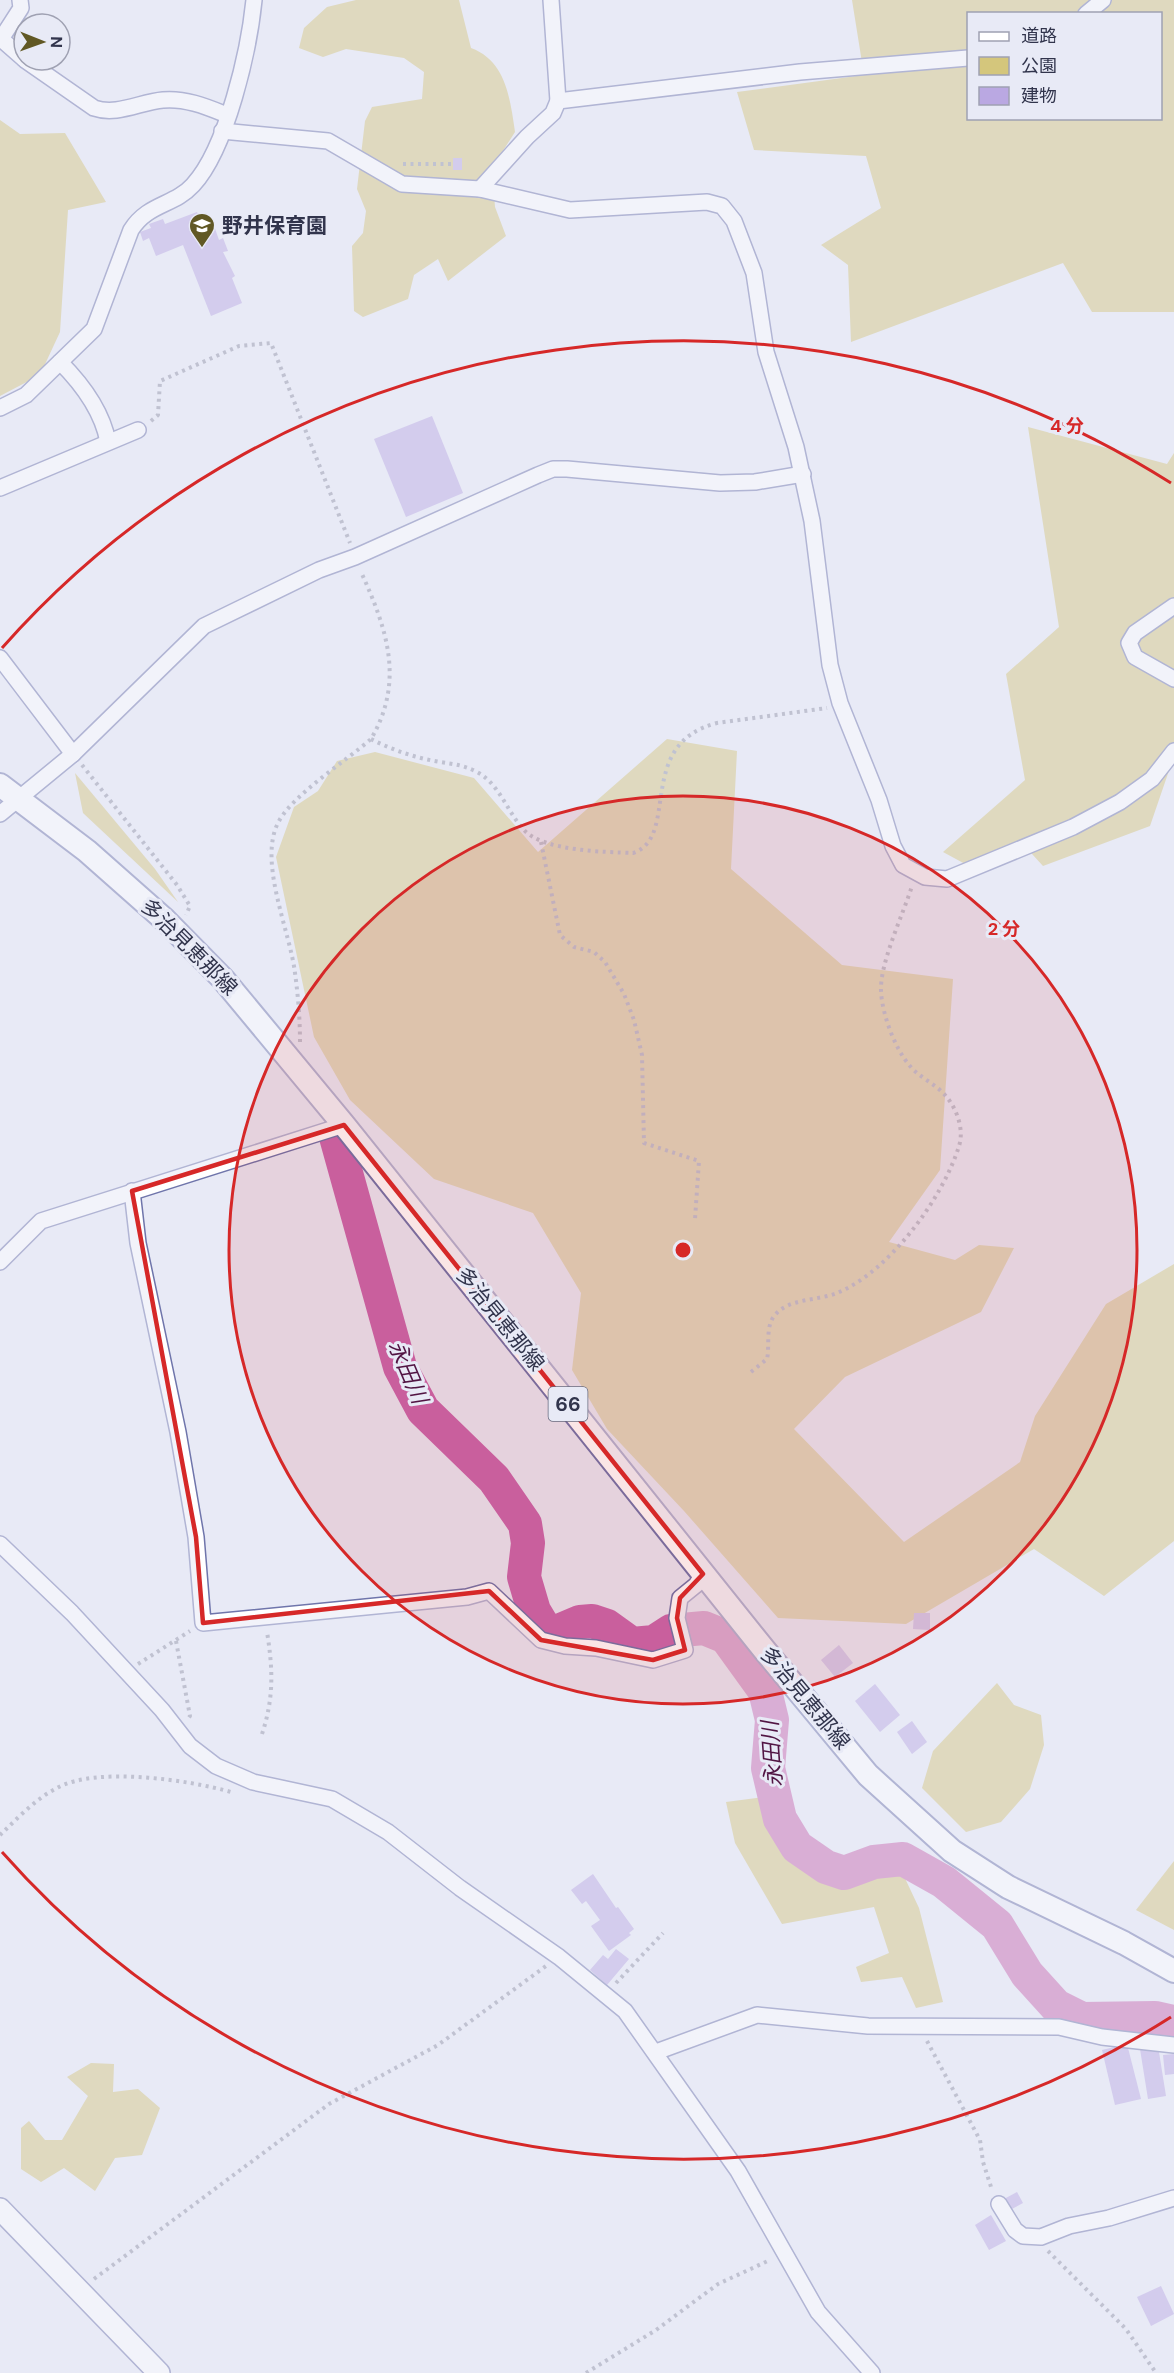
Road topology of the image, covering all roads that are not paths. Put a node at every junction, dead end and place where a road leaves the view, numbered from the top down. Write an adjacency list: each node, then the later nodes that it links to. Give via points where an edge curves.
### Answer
1 (20, 0): 6 (street, via 21,8)
2 (254, 0): 11 (street, via 250,37)
3 (551, 0): 10 (street)
4 (1103, 0): 5 (street)
5 (1088, 12)
6 (0, 38): 7 (street)
7 (12, 49)
8 (967, 58): 10 (street, via 800,72)
9 (42, 72): 11 (street, via 94,108 105,111 164,100 201,104)
10 (558, 101): 13 (street, via 553,113)
11 (227, 115): 12 (street)
12 (222, 131): 13 (street, via 328,141 402,184); 14 (street, via 206,169 191,187 139,218 94,329)
13 (480, 189): 18 (street, via 570,210 707,202 722,206 734,221 754,273 766,352)
14 (60, 362): 15 (street, via 26,395); 17 (street, via 92,400 105,425)
15 (0, 408)
16 (138, 430): 17 (street)
17 (108, 442): 19 (street)
18 (802, 474): 23 (street, via 812,521 830,665 840,703 903,865 915,873 947,879 1120,802 1152,779); 24 (street, via 720,483 553,469 319,570 204,626)
19 (0, 488)
20 (1174, 606): 22 (street, via 1135,633 1129,643 1135,657)
21 (0, 658): 24 (street)
22 (1174, 679)
23 (1174, 751)
24 (73, 754): 26 (street)
25 (0, 785): 26 (main road, 多治見恵那線 / 66)
26 (18, 799): 27 (street); 28 (main road, 多治見恵那線 / 66, via 87,851 178,932 223,979)
27 (0, 814)
28 (344, 1125): 29 (street); 32 (main road, 多治見恵那線 / 66)
29 (132, 1191): 30 (street, via 41,1221); 32 (street, via 140,1254 192,1514 203,1623 489,1592 541,1640 653,1660 685,1650 677,1618 680,1598)
30 (0, 1262)
31 (0, 1544): 35 (street, via 72,1612 190,1746 216,1767 253,1782 332,1799 388,1832 559,1957 625,2011)
32 (703, 1574): 33 (main road, 多治見恵那線 / 66, via 868,1774 952,1851 1008,1887)
33 (1174, 1971)
34 (1174, 2045): 35 (street, via 1102,2037 1059,2026 868,2026 757,2015)
35 (656, 2052): 40 (street, via 738,2171 818,2312)
36 (1174, 2198): 37 (street, via 1041,2237 1023,2236)
37 (999, 2204)
38 (0, 2209): 39 (street)
39 (159, 2373)
40 (872, 2373)

